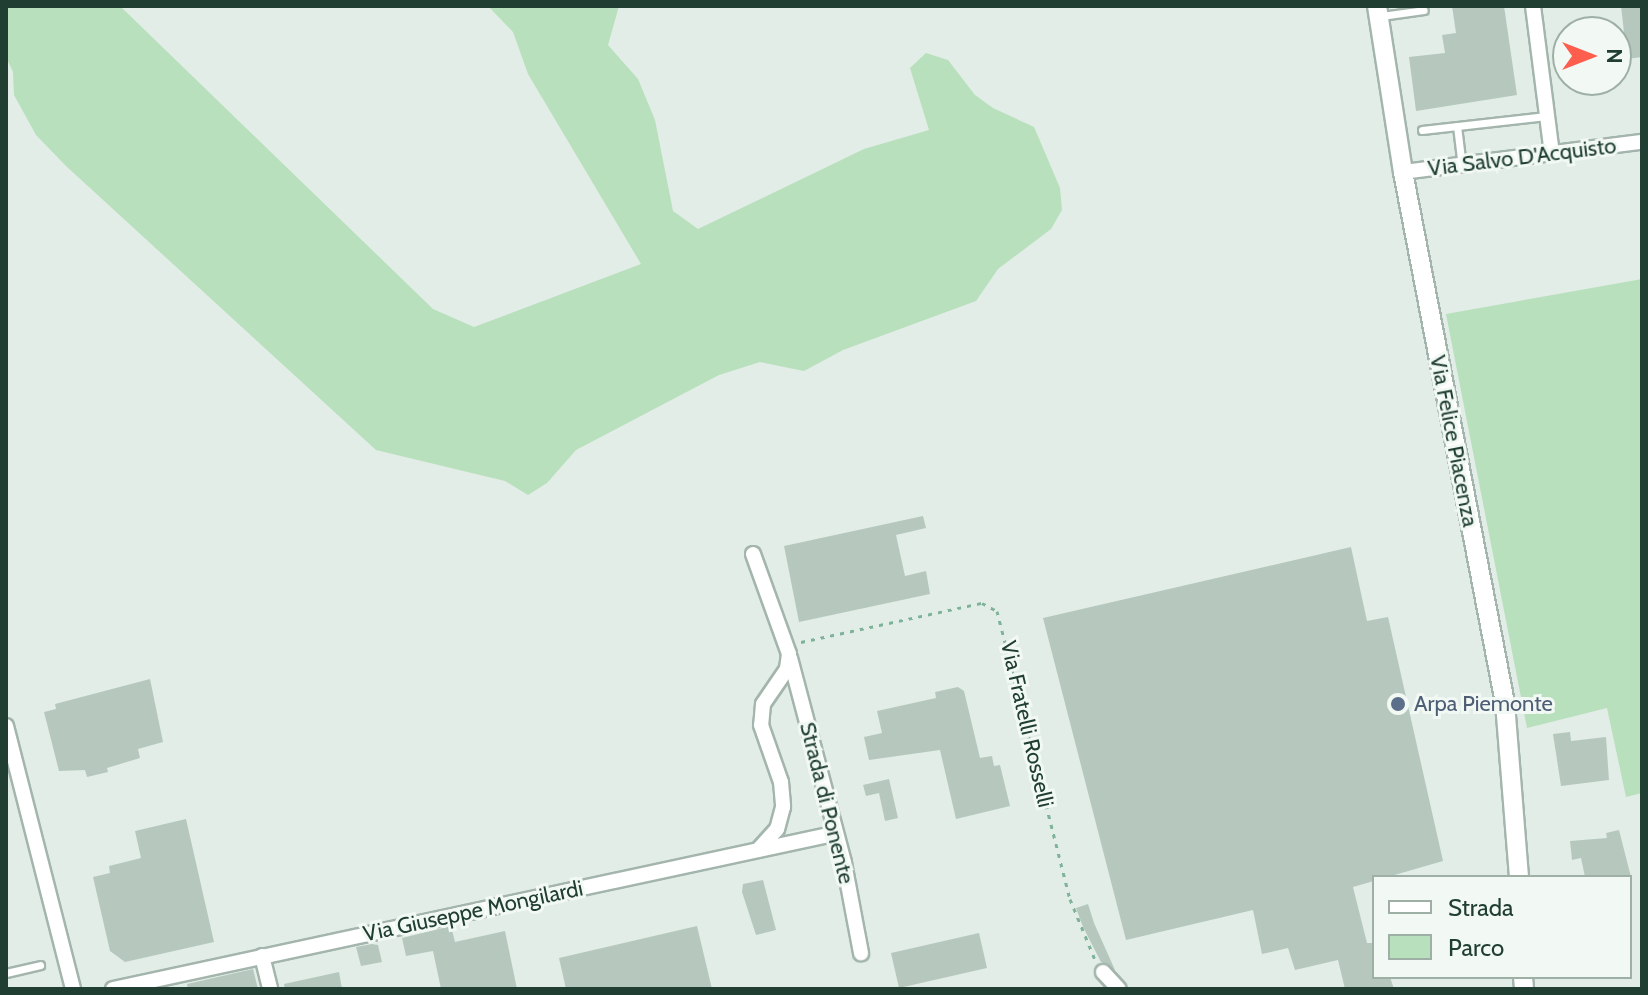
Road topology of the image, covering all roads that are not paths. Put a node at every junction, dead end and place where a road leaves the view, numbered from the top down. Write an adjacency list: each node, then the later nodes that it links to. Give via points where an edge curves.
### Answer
1 (1533, 6): 4 (street)
2 (1424, 10): 3 (lane)
3 (1378, 11): 10 (street, Via Felice Piacenza)
4 (1546, 116): 5 (lane); 8 (street)
5 (1457, 126): 6 (lane); 9 (lane)
6 (1422, 130)
7 (1642, 142): 8 (street, Via Salvo D'Acquisto)
8 (1552, 154): 9 (street, Via Salvo D'Acquisto)
9 (1462, 164): 10 (street, Via Salvo D'Acquisto)
10 (1403, 172): 16 (street, Via Felice Piacenza, via 1505,703)
11 (753, 554): 12 (street, Strada di Ponente)
12 (788, 650): 14 (street, Strada di Ponente); 15 (street, Strada di Ponente, via 787,669 763,704 761,725 781,782 783,807 777,829)
13 (6, 726): 22 (street)
14 (833, 834): 15 (street, Via Giuseppe Mongilardi); 17 (street, Strada di Ponente, via 844,863)
15 (758, 850): 18 (street, Via Giuseppe Mongilardi)
16 (1519, 875)
17 (861, 953)
18 (262, 956): 23 (street, Via Giuseppe Mongilardi); 24 (street)
19 (40, 965): 21 (lane)
20 (1103, 972): 25 (street)
21 (6, 973)
22 (73, 989)
23 (113, 989)
24 (270, 989)
25 (1119, 989)

